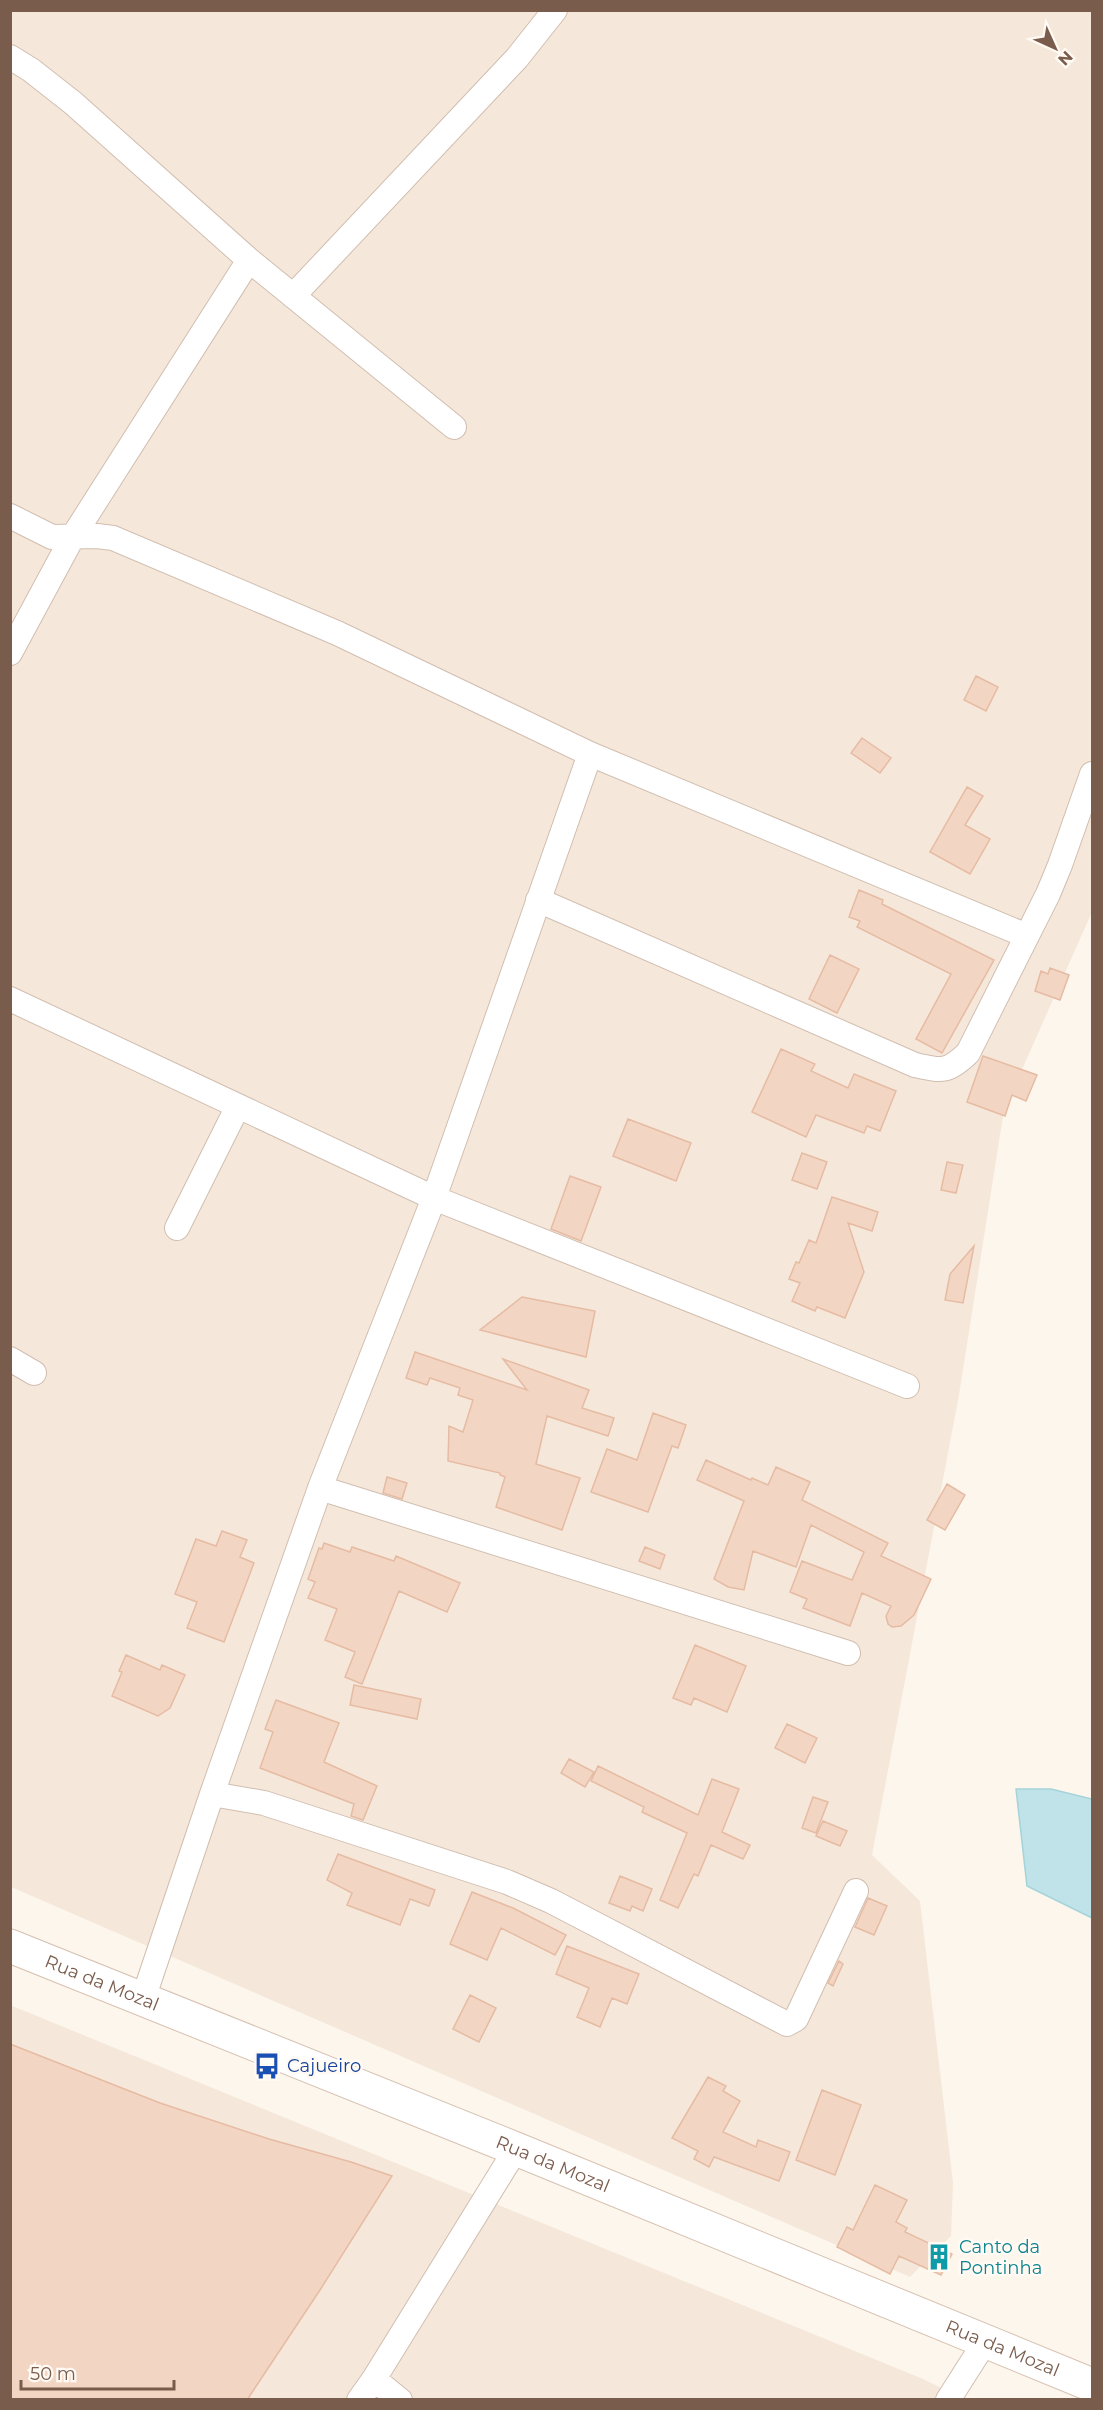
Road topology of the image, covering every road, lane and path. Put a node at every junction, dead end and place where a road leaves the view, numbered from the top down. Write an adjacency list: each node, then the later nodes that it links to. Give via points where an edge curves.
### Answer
1 (555, 10): 4 (street, via 517,58)
2 (10, 57): 3 (street, via 73,104)
3 (249, 260): 4 (street); 7 (street)
4 (293, 296): 5 (street)
5 (454, 427)
6 (10, 516): 7 (street, via 52,537)
7 (72, 538): 8 (street); 9 (street, via 113,538 337,633)
8 (10, 653)
9 (590, 753): 11 (street); 12 (street)
10 (1092, 774): 12 (street, via 1060,865)
11 (538, 900): 12 (street, via 915,1065 936,1070 954,1067 968,1053); 15 (street)
12 (1027, 936)
13 (10, 999): 14 (street)
14 (238, 1106): 15 (street); 16 (street)
15 (434, 1198): 19 (street); 20 (street)
16 (177, 1228)
17 (10, 1359): 18 (street)
18 (34, 1373)
19 (907, 1386)
20 (320, 1488): 21 (street); 22 (street)
21 (848, 1653)
22 (212, 1794): 23 (street, via 264,1803 507,1882 787,2024 796,2019); 25 (street)
23 (856, 1891)
24 (10, 1946): 25 (main road, Rua da Mozal)
25 (143, 1999): 26 (main road, Rua da Mozal)
26 (516, 2149): 27 (main road, Rua da Mozal); 28 (street)
27 (985, 2342): 29 (main road, Rua da Mozal); 32 (street)
28 (374, 2379): 30 (street); 31 (street)
29 (1092, 2385)
30 (359, 2400)
31 (400, 2400)
32 (948, 2400)

